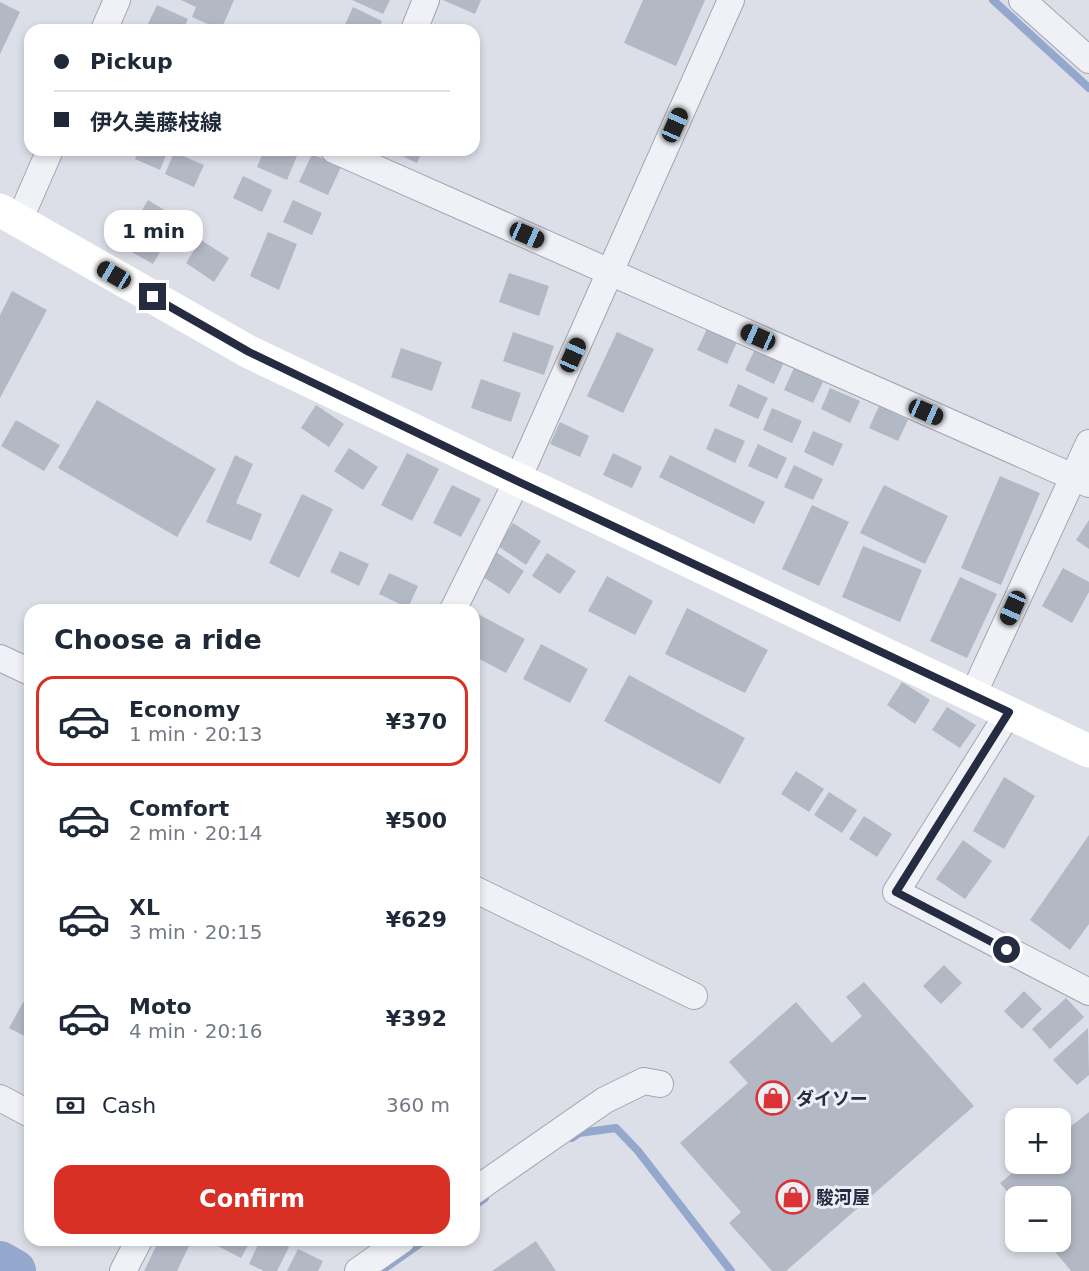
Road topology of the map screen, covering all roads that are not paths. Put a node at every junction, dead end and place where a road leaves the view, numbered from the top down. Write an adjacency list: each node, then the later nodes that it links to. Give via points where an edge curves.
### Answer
1 (117, 0): 5 (street)
2 (426, 0): 6 (street)
3 (731, 0): 11 (street)
4 (1022, 0): 7 (street)
5 (107, 24)
6 (416, 24)
7 (1089, 60)
8 (46, 156): 10 (street)
9 (362, 156): 11 (street)
10 (9, 215): 13 (main road, via 249,352)
11 (610, 272): 13 (street); 14 (street)
12 (1089, 443): 14 (street)
13 (517, 481): 15 (street); 18 (main road)
14 (1081, 481): 18 (street)
15 (456, 604)
16 (0, 657): 17 (street)
17 (24, 669)
18 (973, 695): 19 (main road)
19 (1009, 712): 20 (main road); 22 (street, via 896,892)
20 (1089, 751)
21 (480, 892): 23 (street)
22 (1089, 992)
23 (694, 996)
24 (660, 1084): 27 (street, via 644,1081 605,1100)
25 (0, 1098): 26 (street)
26 (24, 1111)
27 (480, 1187)
28 (136, 1246): 30 (street)
29 (393, 1246): 31 (street)
30 (123, 1271)
31 (358, 1271)

